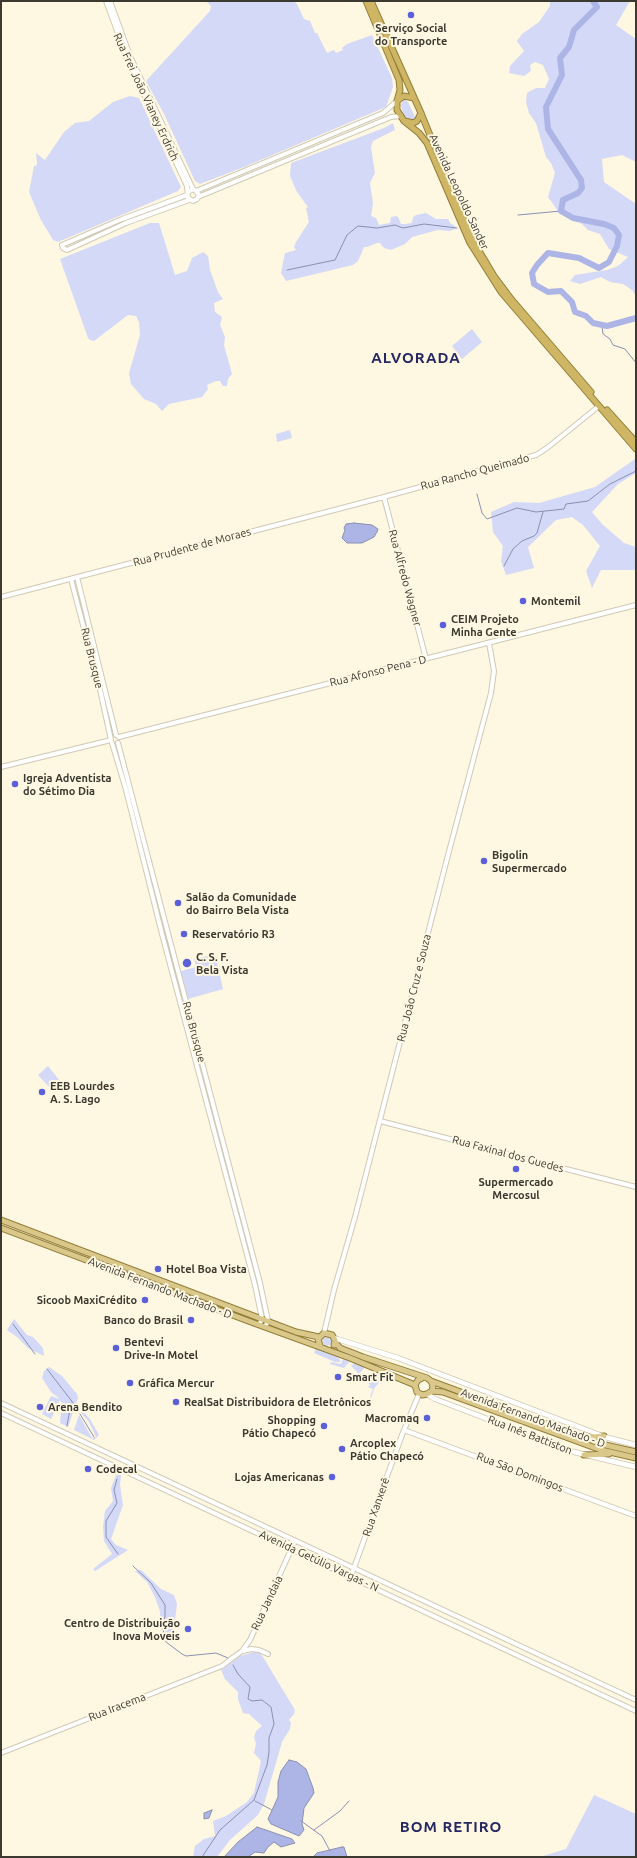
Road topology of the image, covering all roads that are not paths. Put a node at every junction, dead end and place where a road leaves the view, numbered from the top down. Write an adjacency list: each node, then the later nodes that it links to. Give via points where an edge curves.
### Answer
1 (106, 1): 11 (street, Rua Frei João Vianey Erdrich, via 126,58)
2 (110, 1): 10 (street, Rua Frei João Vianey Erdrich, via 130,56)
3 (366, 1): 6 (highway, Avenida Leopoldo Sander, via 397,73 400,84)
4 (371, 1): 5 (highway, Avenida Leopoldo Sander)
5 (414, 98): 6 (highway, via 404,96); 7 (highway, Avenida Leopoldo Sander)
6 (396, 101): 8 (highway, Avenida Leopoldo Sander); 10 (street, via 383,113)
7 (421, 113): 9 (highway, via 415,122); 15 (highway, Avenida Leopoldo Sander, via 465,224 494,276)
8 (401, 116): 9 (highway, Avenida Leopoldo Sander); 12 (street, via 391,117)
9 (404, 121): 14 (highway, Avenida Leopoldo Sander, via 419,132 427,143 470,243 501,292)
10 (195, 190): 11 (street); 12 (street, Rua Frei João Vianey Erdrich)
11 (188, 193): 13 (street, Rua Frei João Vianey Erdrich); 13 (street, via 62,245 63,248 67,250 126,223)
12 (198, 197): 13 (street, via 194,201)
13 (189, 200)
14 (599, 406): 16 (highway, Avenida Leopoldo Sander); 17 (street, Rua Rancho Queimado, via 536,455)
15 (636, 442)
16 (636, 449)
17 (384, 497): 18 (street, Rua Prudente de Moraes); 23 (street, Rua Alfredo Wagner)
18 (77, 577): 19 (street, Rua Prudente de Moraes); 24 (street, Rua Brusque)
19 (71, 579): 20 (street, Rua Prudente de Moraes); 25 (street, Rua Brusque)
20 (1, 597)
21 (636, 605): 22 (street, Rua Afonso Pena - D)
22 (489, 643): 23 (street, Rua Afonso Pena - D); 28 (street, Rua João Cruz e Souza, via 494,671 491,693)
23 (426, 659): 24 (street, Rua Afonso Pena - D)
24 (118, 736): 25 (street, Rua Afonso Pena - D); 26 (street)
25 (111, 740): 26 (street); 27 (street); 32 (street, Rua Brusque)
26 (118, 743): 32 (street, Rua Brusque)
27 (1, 768)
28 (380, 1121): 29 (street, Rua Faxinal dos Guedes); 39 (street, Rua João Cruz e Souza)
29 (636, 1187)
30 (1, 1220): 33 (main road, Avenida Fernando Machado - D)
31 (1, 1228): 34 (main road, Avenida Fernando Machado - D)
32 (260, 1298): 35 (street, Rua Brusque); 36 (street, Rua Brusque)
33 (226, 1305): 34 (main road); 35 (main road, Avenida Fernando Machado - D)
34 (223, 1312): 37 (main road, Avenida Fernando Machado - D)
35 (262, 1319): 36 (main road, Avenida Fernando Machado - D); 37 (street)
36 (268, 1321): 38 (street); 40 (main road, Avenida Fernando Machado - D, via 296,1332)
37 (260, 1325): 38 (main road, Avenida Fernando Machado - D)
38 (265, 1327): 42 (main road, Avenida Fernando Machado - D)
39 (324, 1333): 40 (main road); 41 (main road, via 332,1335)
40 (319, 1337): 42 (main road)
41 (334, 1340): 43 (main road, via 332,1347); 44 (main road, via 340,1348); 53 (main road, via 398,1358)
42 (320, 1346): 43 (main road)
43 (328, 1349): 46 (main road)
44 (422, 1378): 45 (main road); 46 (main road)
45 (431, 1381): 47 (main road, via 433,1386); 51 (main road, Avenida Fernando Machado - D)
46 (415, 1385): 48 (main road)
47 (430, 1392): 48 (main road); 56 (main road, Avenida Fernando Machado - D, via 443,1392 600,1450); 57 (main road, Rua Inês Battiston, via 435,1399)
48 (419, 1394): 52 (street, Rua Xanxerê)
49 (1, 1403): 61 (street, Avenida Getúlio Vargas - N)
50 (1, 1413): 62 (street, Avenida Getúlio Vargas - N)
51 (561, 1429): 53 (main road, via 594,1437); 55 (main road, Avenida Fernando Machado - D, via 601,1444)
52 (404, 1430): 60 (street, Rua São Domingos); 65 (street, Rua Xanxerê)
53 (604, 1436): 54 (main road)
54 (636, 1445)
55 (636, 1452)
56 (616, 1453): 57 (main road); 58 (main road, Avenida Fernando Machado - D)
57 (584, 1455): 59 (main road, Rua Inês Battiston)
58 (636, 1458)
59 (636, 1467)
60 (636, 1516)
61 (295, 1541): 62 (street, Rua Jandaia); 63 (street, Avenida Getúlio Vargas - N)
62 (292, 1548): 64 (street, Avenida Getúlio Vargas - N); 67 (street, Rua Jandaia, via 253,1633)
63 (317, 1552): 64 (street, via 312,1555); 65 (street, Avenida Getúlio Vargas - N)
64 (302, 1553): 66 (street, Avenida Getúlio Vargas - N)
65 (354, 1569): 66 (street, Rua Xanxerê); 70 (street, Avenida Getúlio Vargas - N)
66 (351, 1576): 71 (street, Avenida Getúlio Vargas - N)
67 (242, 1651): 68 (street, via 259,1650); 69 (street, Rua Jandaia)
68 (268, 1654)
69 (231, 1659): 72 (street, Rua Iracema, via 222,1666)
70 (636, 1700)
71 (636, 1711)
72 (1, 1753)

